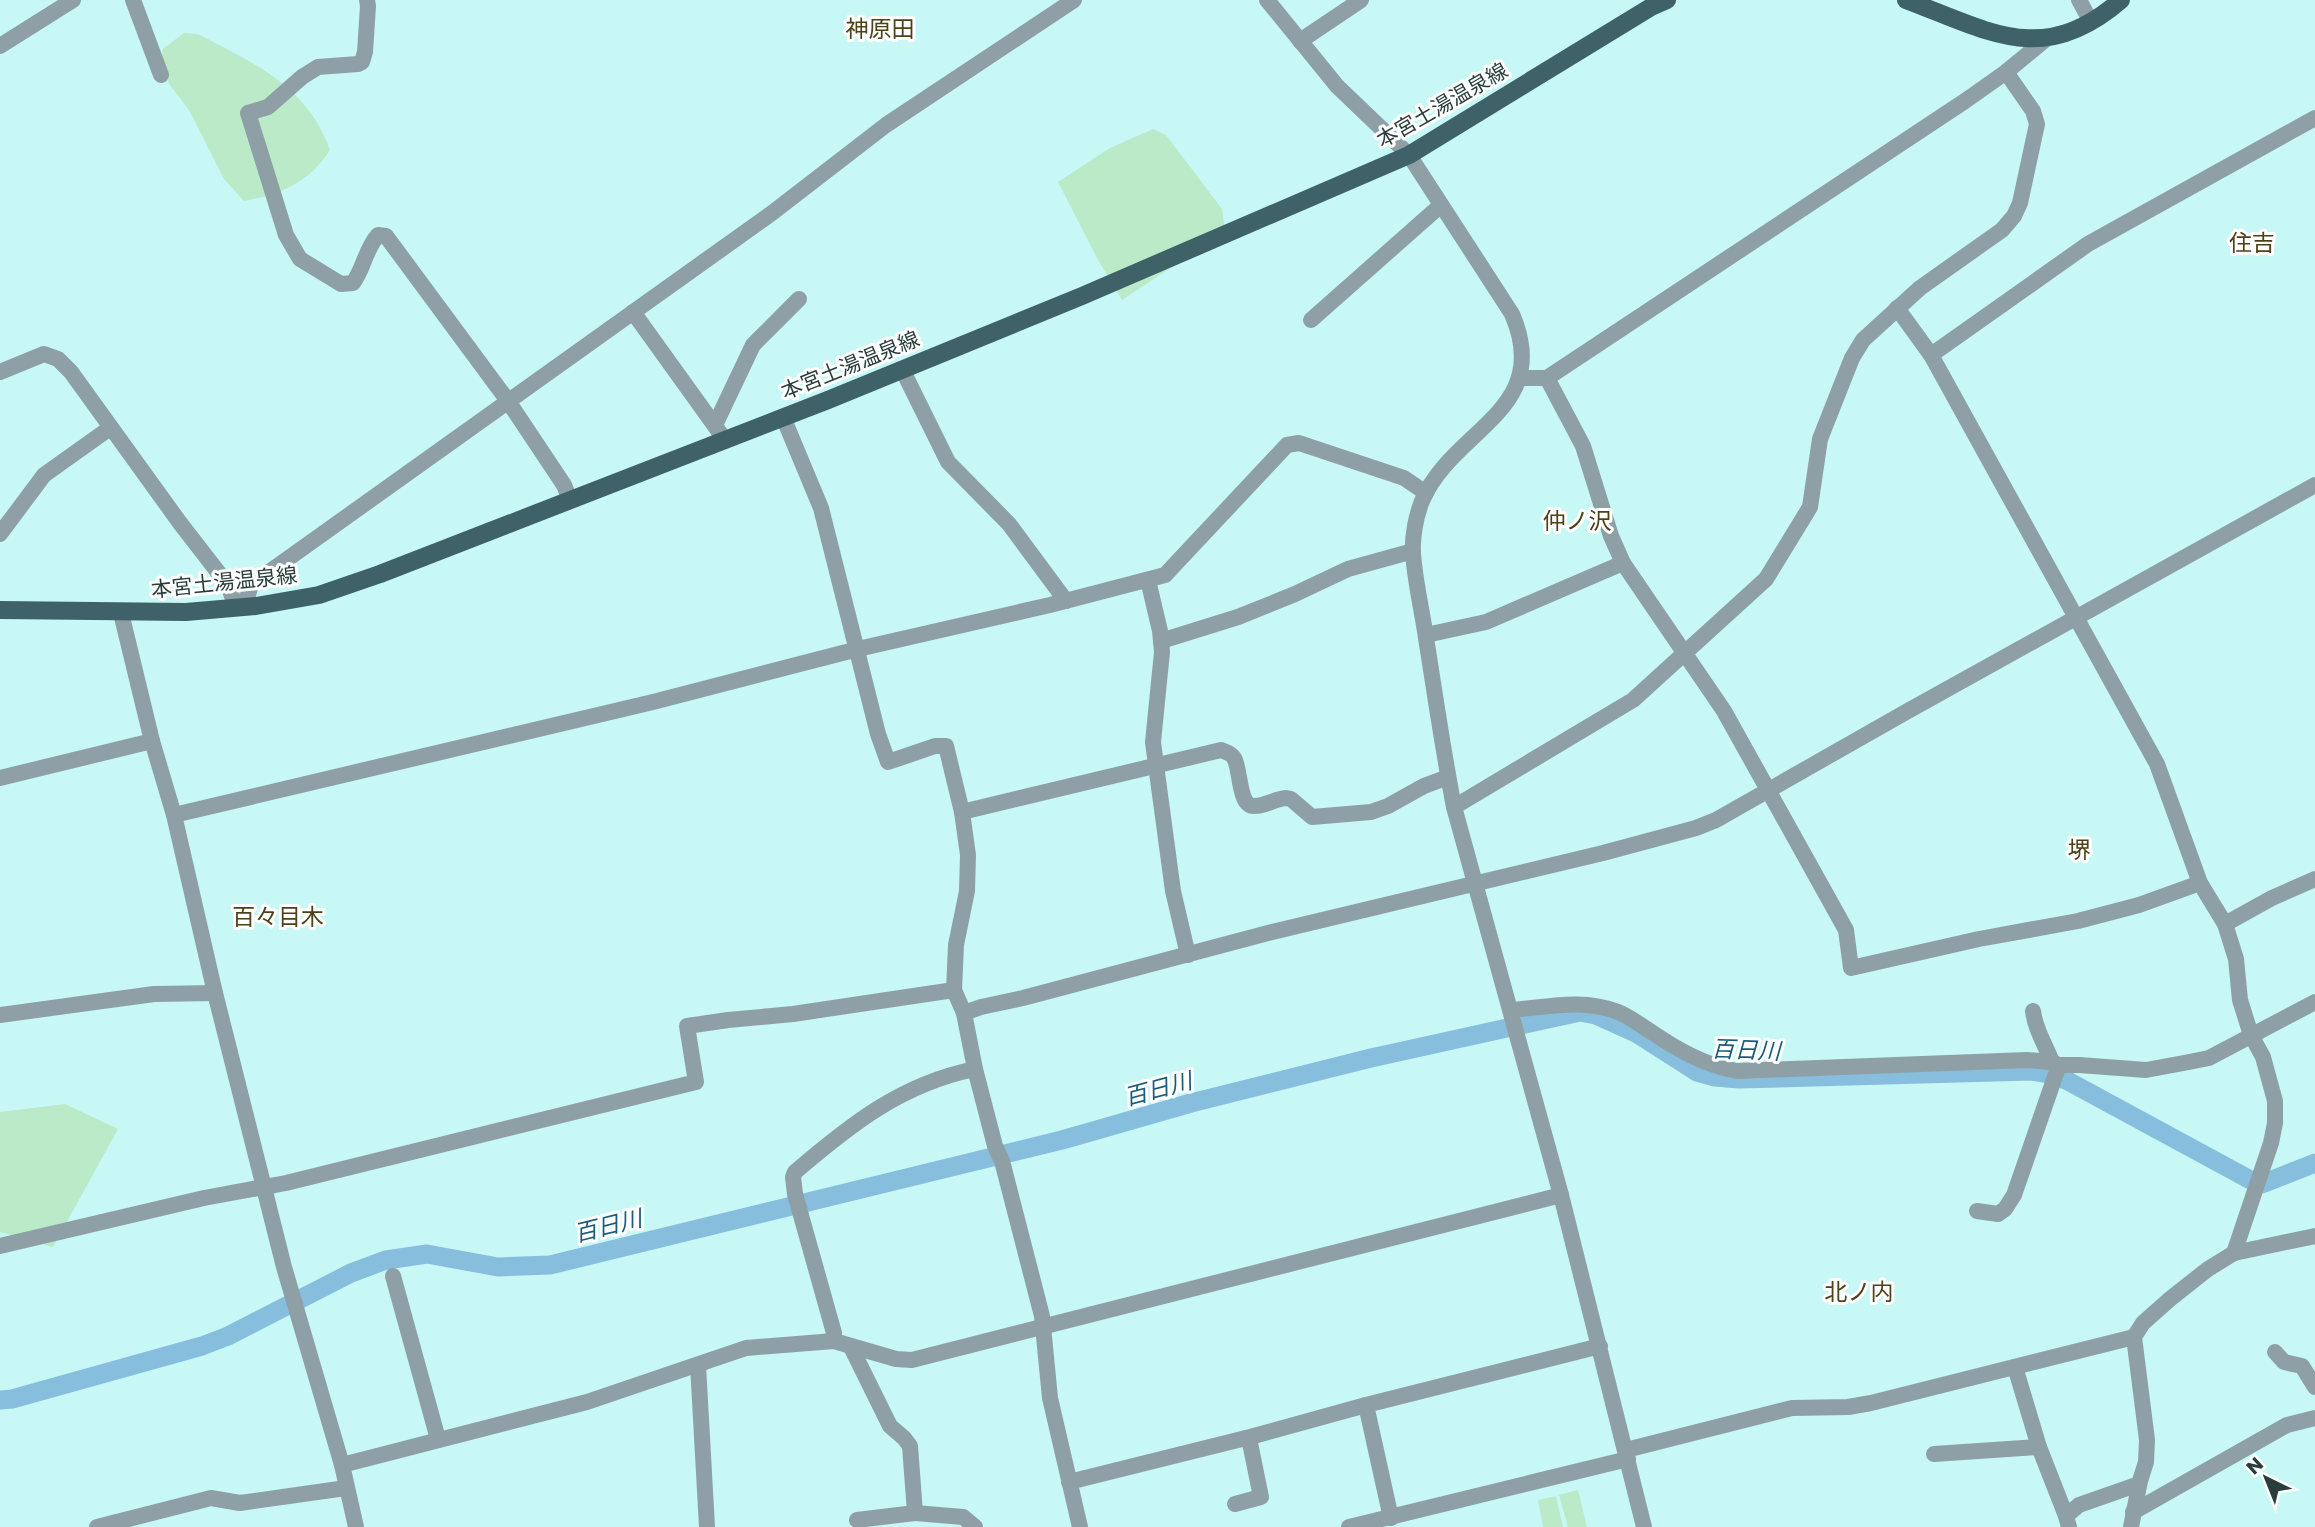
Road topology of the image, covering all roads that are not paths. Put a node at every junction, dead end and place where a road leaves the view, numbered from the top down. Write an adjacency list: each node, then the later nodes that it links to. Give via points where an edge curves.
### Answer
1 (74, 0): 14 (street)
2 (133, 0): 16 (street)
3 (367, 0): 29 (street, via 362,62 318,67 268,107 248,113 286,235 300,258 341,284 353,283 369,245 378,235 386,236)
4 (1074, 0): 22 (street, via 886,125)
5 (1267, 0): 13 (street)
6 (1361, 0): 13 (street)
7 (1667, 0): 18 (main road, 本宮土湯温泉線)
8 (1906, 0): 12 (main road, via 2013,38)
9 (2080, 0): 11 (street)
10 (2121, 0): 11 (main road)
11 (2091, 22): 12 (main road)
12 (2046, 39): 15 (street)
13 (1300, 41): 18 (street, via 1337,86)
14 (0, 46)
15 (2006, 72): 21 (street, via 2037,124 2021,203 2002,230); 28 (street)
16 (161, 75)
17 (2315, 118): 24 (street, via 2088,244)
18 (1409, 155): 19 (street); 25 (main road, 本宮土湯温泉線)
19 (1441, 205): 23 (street); 27 (street, via 1518,327 1523,354)
20 (799, 299): 31 (street, via 752,345)
21 (1897, 308): 24 (street); 49 (street, via 1863,340 1852,358 1820,439 1810,506 1766,579)
22 (633, 312): 29 (street); 31 (street)
23 (1311, 320)
24 (1931, 355): 45 (street)
25 (902, 369): 30 (main road, 本宮土湯温泉線); 41 (street, via 948,462 1009,524)
26 (0, 372): 32 (street, via 44,354 58,359)
27 (1519, 378): 28 (street); 35 (street, via 1504,406)
28 (1547, 378): 39 (street, via 1583,446)
29 (508, 401): 36 (street); 42 (street, via 251,585)
30 (783, 417): 33 (main road, 本宮土湯温泉線); 48 (street, via 821,508)
31 (715, 425): 33 (street)
32 (110, 428): 37 (street, via 44,475); 42 (street)
33 (723, 441): 36 (main road, 本宮土湯温泉線)
34 (2315, 485): 45 (street)
35 (1426, 493): 38 (street, via 1417,517); 40 (street, via 1404,478 1299,443 1287,445 1165,575)
36 (570, 500): 42 (main road, 本宮土湯温泉線, via 319,595)
37 (0, 534)
38 (1413, 551): 46 (street); 47 (street, via 1348,569 1238,617)
39 (1623, 563): 46 (street, via 1486,622); 49 (street)
40 (1148, 580): 41 (street); 47 (street)
41 (1066, 601): 48 (street)
42 (240, 606): 44 (main road, 本宮土湯温泉線)
43 (0, 610): 44 (main road, 本宮土湯温泉線)
44 (121, 613): 50 (street)
45 (2076, 618): 54 (street); 60 (street, via 2158,764)
46 (1426, 635): 52 (street)
47 (1161, 641): 51 (street, via 1153,743)
48 (858, 649): 56 (street, via 887,762 946,746); 57 (street)
49 (1685, 652): 54 (street); 55 (street, via 1633,700)
50 (152, 741): 53 (street); 57 (street)
51 (1156, 765): 52 (street, via 1221,750 1235,759 1249,805 1286,798 1318,818 1378,810); 56 (street); 62 (street)
52 (1448, 777): 55 (street)
53 (0, 778)
54 (1767, 790): 59 (street, via 1696,828); 60 (street, via 1846,930 1851,968 2078,921)
55 (1454, 807): 59 (street)
56 (962, 813): 63 (street, via 967,891 956,945)
57 (174, 815): 64 (street)
58 (2315, 879): 61 (street)
59 (1476, 883): 62 (street); 68 (street)
60 (2200, 883): 61 (street)
61 (2225, 924): 70 (street)
62 (1188, 955): 67 (street)
63 (954, 990): 67 (street); 73 (street, via 687,1026 696,1082)
64 (215, 993): 69 (street, via 154,994); 73 (street)
65 (2315, 1002): 70 (street)
66 (2033, 1011): 72 (street)
67 (964, 1013): 71 (street)
68 (1512, 1014): 72 (street, via 1569,1004 1595,1005 1619,1012 1694,1058 1737,1071 2027,1060); 74 (street)
69 (0, 1015)
70 (2250, 1035): 72 (street, via 2209,1058 2159,1063 2146,1070 2079,1065); 78 (street, via 2263,1057 2275,1101 2275,1123)
71 (975, 1069): 80 (street); 82 (street, via 890,1099 795,1172 797,1202)
72 (2056, 1070): 75 (street, via 2014,1195 1998,1214)
73 (263, 1186): 77 (street); 96 (street)
74 (1561, 1195): 80 (street); 83 (street)
75 (1978, 1211)
76 (2315, 1236): 78 (street)
77 (0, 1246)
78 (2234, 1253): 81 (street, via 2170,1299)
79 (393, 1276): 91 (street)
80 (1043, 1326): 84 (street, via 912,1360); 97 (street, via 1050,1398)
81 (2134, 1337): 87 (street); 98 (street, via 2147,1440)
82 (834, 1341): 84 (street); 86 (street, via 746,1348)
83 (1600, 1346): 89 (street); 94 (street)
84 (851, 1347): 101 (street, via 890,1426 910,1446)
85 (2275, 1352): 88 (street, via 2284,1362 2302,1366)
86 (698, 1365): 91 (street, via 587,1402); 108 (street)
87 (2015, 1367): 93 (street); 94 (street, via 1871,1403 1792,1408)
88 (2315, 1387)
89 (1366, 1405): 92 (street); 102 (street)
90 (2315, 1418): 104 (street, via 2287,1425)
91 (438, 1438): 96 (street)
92 (1249, 1438): 97 (street); 100 (street, via 1261,1497)
93 (2039, 1447): 95 (street); 105 (street)
94 (1627, 1454): 102 (street); 112 (street)
95 (1934, 1454)
96 (342, 1465): 99 (street)
97 (1069, 1482): 110 (street)
98 (2139, 1485): 104 (street); 105 (street, via 2079,1505)
99 (346, 1488): 106 (street, via 240,1503 211,1498); 107 (street)
100 (1235, 1504)
101 (915, 1513): 103 (street); 109 (street, via 963,1517)
102 (1391, 1518): 111 (street)
103 (857, 1520)
104 (2132, 1520)
105 (2068, 1521)
106 (97, 1527)
107 (356, 1527)
108 (706, 1527)
109 (975, 1527)
110 (1080, 1527)
111 (1349, 1527)
112 (1644, 1527)

